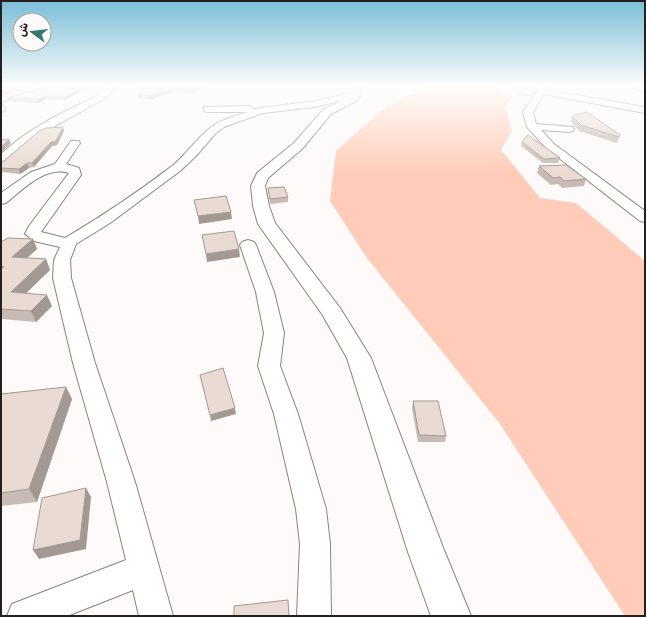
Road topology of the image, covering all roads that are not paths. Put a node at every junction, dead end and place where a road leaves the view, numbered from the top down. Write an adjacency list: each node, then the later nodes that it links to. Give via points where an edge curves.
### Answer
1 (63, 116): 8 (main road, via 25,139)
2 (243, 116): 14 (street, via 216,127 176,168 105,220)
3 (324, 116): 20 (main road, via 298,146 262,176 258,186 261,206 267,224 332,313 359,358)
4 (529, 116): 5 (street)
5 (532, 128): 6 (street); 12 (street, via 554,150)
6 (569, 129)
7 (75, 143): 9 (street)
8 (1, 161)
9 (58, 168): 10 (street, via 34,176); 14 (street, via 71,169 75,171 75,175 32,232 35,236)
10 (1, 200)
11 (645, 201): 12 (street)
12 (627, 204): 13 (street)
13 (645, 218)
14 (67, 243): 16 (street, via 69,248 62,260 62,278)
15 (248, 245): 19 (street, via 265,292 274,334 269,366 286,414 312,515 315,544)
16 (145, 569): 17 (street); 18 (street)
17 (24, 616)
18 (156, 616)
19 (314, 616)
20 (451, 616)

